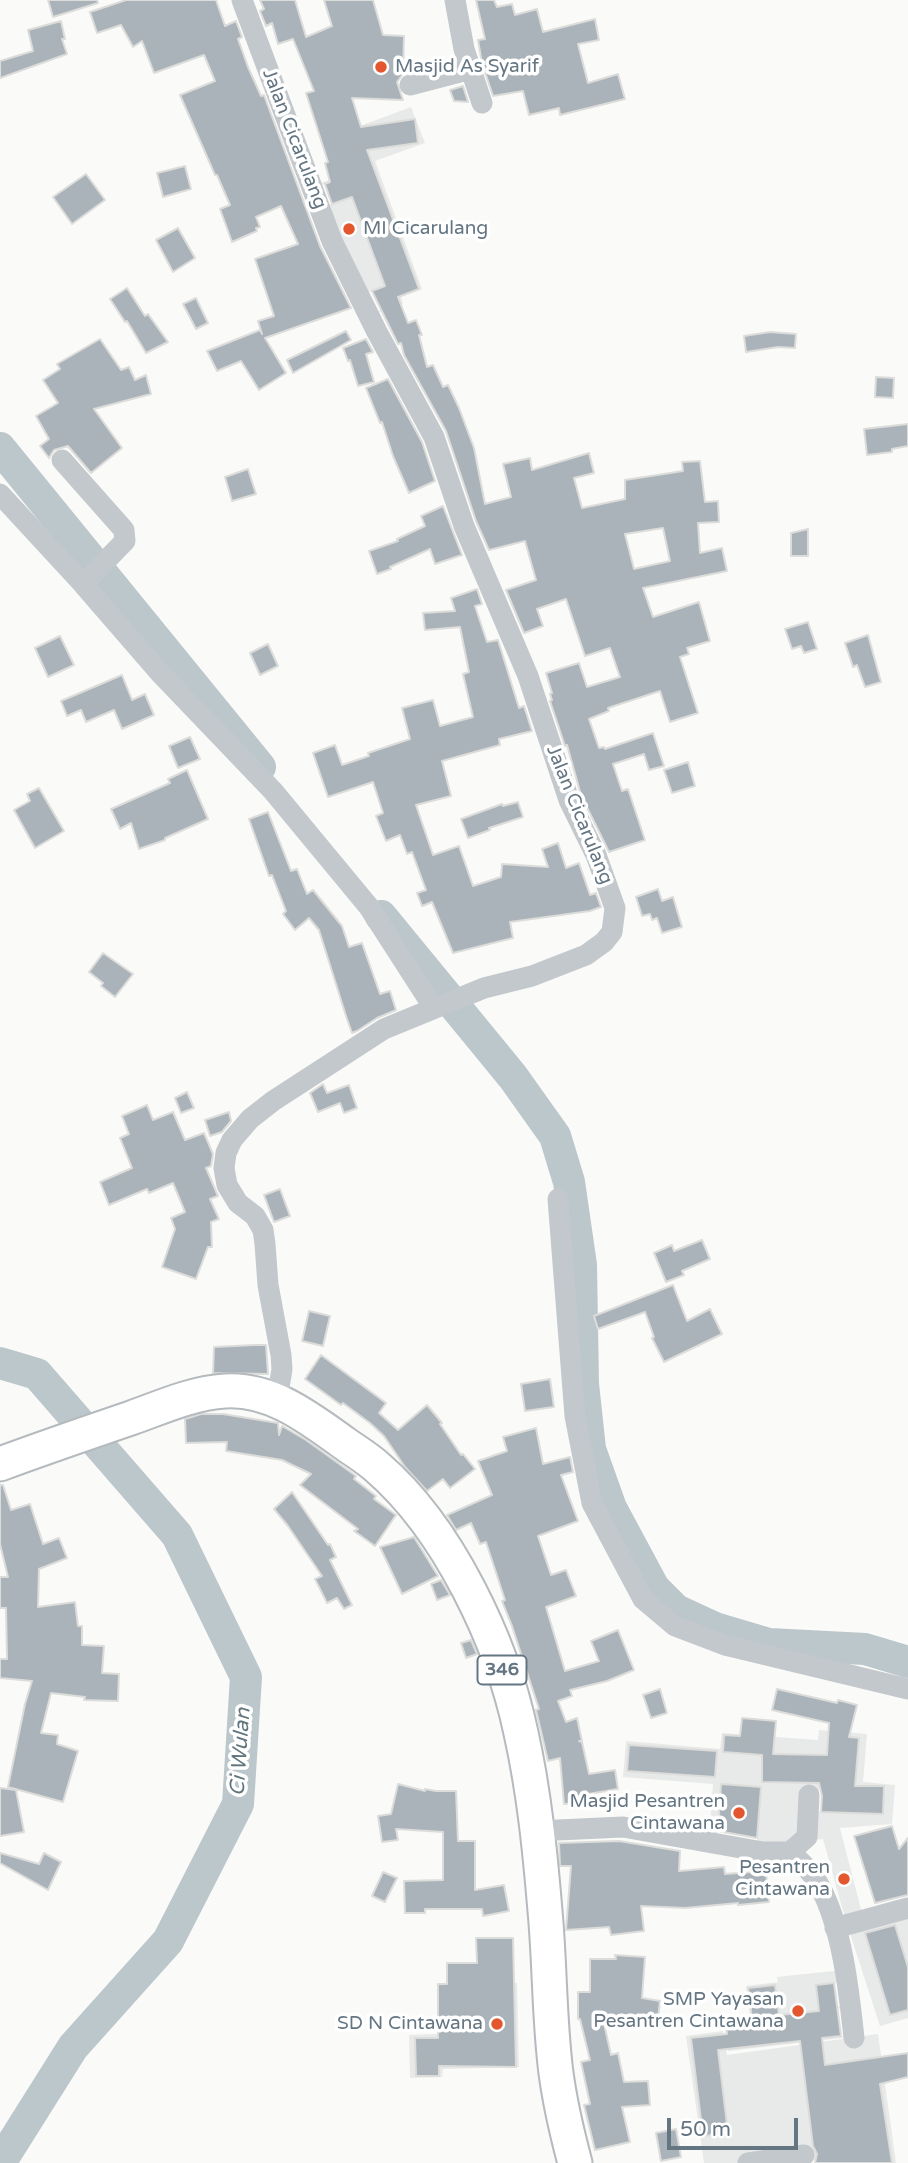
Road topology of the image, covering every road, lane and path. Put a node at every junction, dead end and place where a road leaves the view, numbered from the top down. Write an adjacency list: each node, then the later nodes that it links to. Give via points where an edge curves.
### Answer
1 (242, 0): 9 (street, Jalan Cicarulang, via 332,241 433,437 464,526 528,676 569,800 615,908 612,932 586,955)
2 (455, 0): 3 (street)
3 (471, 69): 4 (street); 5 (street)
4 (410, 85)
5 (482, 103)
6 (62, 460): 8 (street, via 124,530 125,541)
7 (0, 494): 8 (street)
8 (89, 577): 9 (street, via 161,674 273,791 369,907)
9 (440, 1006): 11 (street, Jalan Cicarulang, via 383,1029 273,1101 250,1119 226,1153 227,1185 262,1230 281,1355)
10 (558, 1199): 13 (street, via 575,1416 592,1503 643,1599 676,1626 725,1645)
11 (277, 1400): 12 (main road, 346, via 247,1391 205,1393); 15 (main road, 346, via 376,1466 416,1507 453,1562 504,1675 521,1730)
12 (10, 1461)
13 (908, 1689)
14 (810, 1795): 16 (street, via 807,1837)
15 (537, 1830): 16 (street, via 623,1827 763,1852); 21 (main road, 346, via 555,2072)
16 (790, 1852): 18 (street, via 820,1886)
17 (908, 1908): 18 (street)
18 (835, 1928): 19 (street, via 848,1979)
19 (854, 2038)
20 (804, 2155): 22 (street)
21 (575, 2163)
22 (748, 2163)

